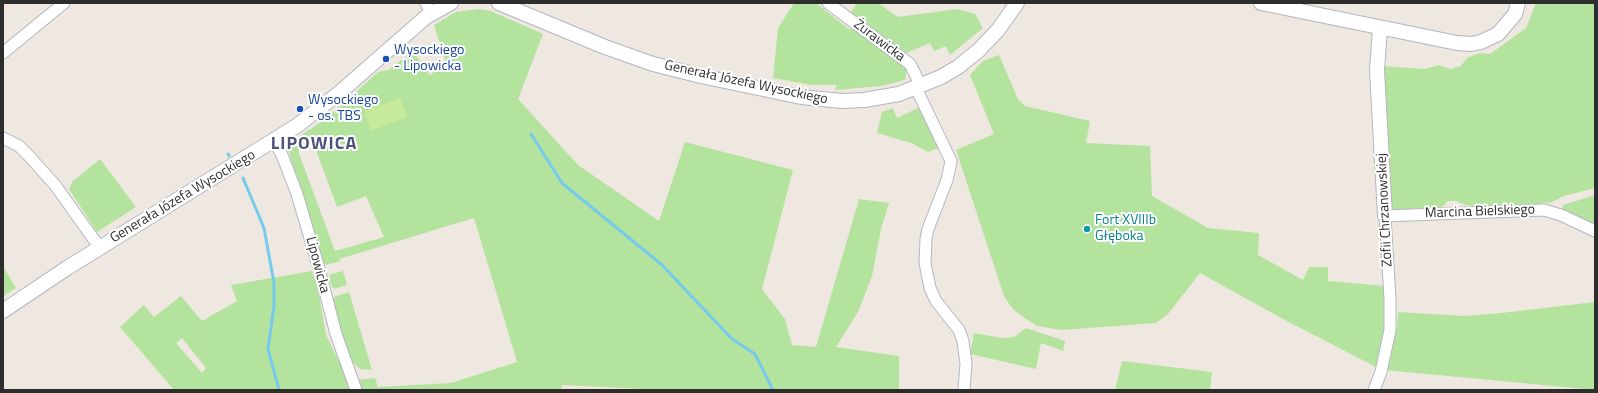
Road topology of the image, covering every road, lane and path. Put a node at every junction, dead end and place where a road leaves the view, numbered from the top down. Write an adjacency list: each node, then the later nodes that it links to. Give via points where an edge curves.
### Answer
1 (64, 3): 10 (street)
2 (451, 3): 8 (street, Generała Józefa Wysockiego)
3 (499, 3): 11 (street, Generała Józefa Wysockiego, via 641,60 682,72 779,93 842,102 882,98)
4 (828, 3): 11 (street, Żurawicka, via 910,64)
5 (1017, 3): 11 (street, Generała Józefa Wysockiego, via 998,30 979,50 958,67)
6 (1261, 3): 9 (street)
7 (1518, 3): 9 (street, via 1514,14 1498,34 1471,44)
8 (428, 8): 13 (street, Generała Józefa Wysockiego, via 323,106)
9 (1380, 28): 14 (street, Zofii Chrzanowskiej, via 1377,70)
10 (3, 53)
11 (918, 87): 19 (street, Żurawicka, via 951,161 947,180 928,229 926,263 930,288 936,301 959,330 966,364)
12 (3, 138): 16 (street, via 28,155 55,185)
13 (274, 141): 16 (street, Generała Józefa Wysockiego); 18 (street, Lipowicka, via 297,194 336,334)
14 (1385, 216): 15 (street, Marcina Bielskiego, via 1544,210); 20 (street, Zofii Chrzanowskiej, via 1390,330 1381,372)
15 (1595, 231)
16 (100, 248): 17 (street, Generała Józefa Wysockiego)
17 (3, 311)
18 (356, 390)
19 (964, 390)
20 (1374, 390)

